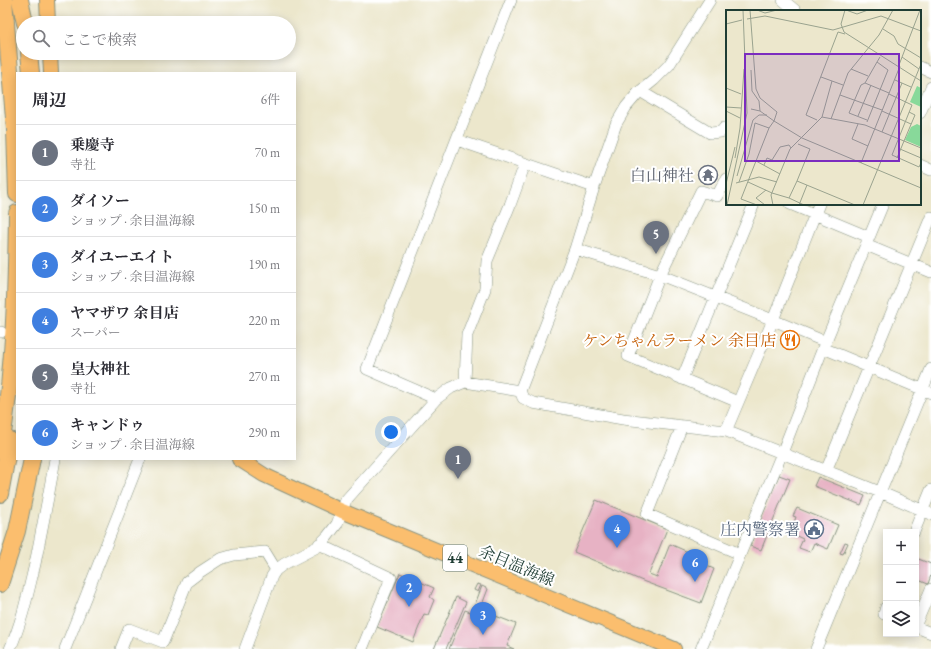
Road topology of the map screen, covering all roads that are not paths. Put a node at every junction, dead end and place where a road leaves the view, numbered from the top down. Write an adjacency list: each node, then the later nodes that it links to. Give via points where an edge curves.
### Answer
1 (4, 0): 23 (highway)
2 (15, 0): 11 (highway)
3 (20, 0): 9 (highway)
4 (46, 0): 10 (main road)
5 (511, 0): 22 (street)
6 (710, 0): 19 (street, via 669,65)
7 (783, 0): 8 (street)
8 (795, 10)
9 (23, 16)
10 (47, 16)
11 (16, 18)
12 (18, 60): 15 (highway)
13 (29, 60): 16 (highway)
14 (50, 60): 17 (main road)
15 (19, 72)
16 (31, 72)
17 (51, 72)
18 (931, 87): 20 (street)
19 (640, 91): 21 (street, via 710,133); 28 (street, via 616,124)
20 (921, 112)
21 (726, 129)
22 (457, 140): 24 (street); 50 (street, via 367,369)
23 (16, 162)
24 (525, 164): 28 (street); 46 (street, via 488,261 485,289 466,335)
25 (921, 165): 26 (street)
26 (931, 170)
27 (726, 180): 38 (street, via 717,196 701,191)
28 (594, 187): 35 (street)
29 (754, 205): 40 (street)
30 (795, 205): 32 (street)
31 (883, 205): 34 (street)
32 (817, 209): 34 (street); 41 (street)
33 (931, 217): 36 (street)
34 (867, 241): 36 (street); 42 (street)
35 (575, 249): 38 (street); 47 (street)
36 (912, 264): 37 (street); 43 (street)
37 (931, 272)
38 (660, 275): 40 (street); 45 (street, via 628,356)
39 (16, 278): 54 (highway, via 12,356)
40 (716, 297): 41 (street); 45 (street)
41 (773, 320): 42 (street); 51 (street)
42 (824, 345): 43 (street); 55 (street)
43 (868, 367): 48 (street); 60 (street)
44 (931, 369): 48 (street)
45 (682, 379): 51 (street)
46 (465, 382): 47 (street); 50 (street)
47 (520, 391): 52 (street, via 523,398 533,403 623,419)
48 (927, 391): 62 (street)
49 (16, 397): 63 (highway)
50 (436, 399): 64 (street, via 346,500)
51 (738, 402): 53 (street)
52 (682, 426): 53 (street); 68 (street, via 647,514)
53 (726, 431): 55 (street)
54 (0, 451)
55 (782, 453): 60 (street); 68 (street)
56 (32, 460): 70 (highway, via 17,531)
57 (55, 460): 75 (street, via 26,602)
58 (140, 460): 76 (street)
59 (241, 460): 64 (main road, 余目温海線 / 44, via 264,475)
60 (826, 471): 62 (street)
61 (931, 490): 65 (street)
62 (880, 492): 65 (street); 82 (street)
63 (0, 494)
64 (342, 511): 67 (street, via 337,524); 80 (main road, 余目温海線 / 44)
65 (927, 512): 66 (street)
66 (916, 529)
67 (320, 544): 69 (street); 79 (street, via 391,578)
68 (740, 554): 81 (street)
69 (276, 570): 77 (street, via 265,552 220,559 187,582 164,642 130,630); 78 (street)
70 (0, 584)
71 (931, 589): 72 (street)
72 (919, 619)
73 (919, 627): 74 (street)
74 (931, 633)
75 (10, 649)
76 (65, 649)
77 (121, 649)
78 (245, 649)
79 (362, 649)
80 (674, 649)
81 (701, 649)
82 (816, 649)

